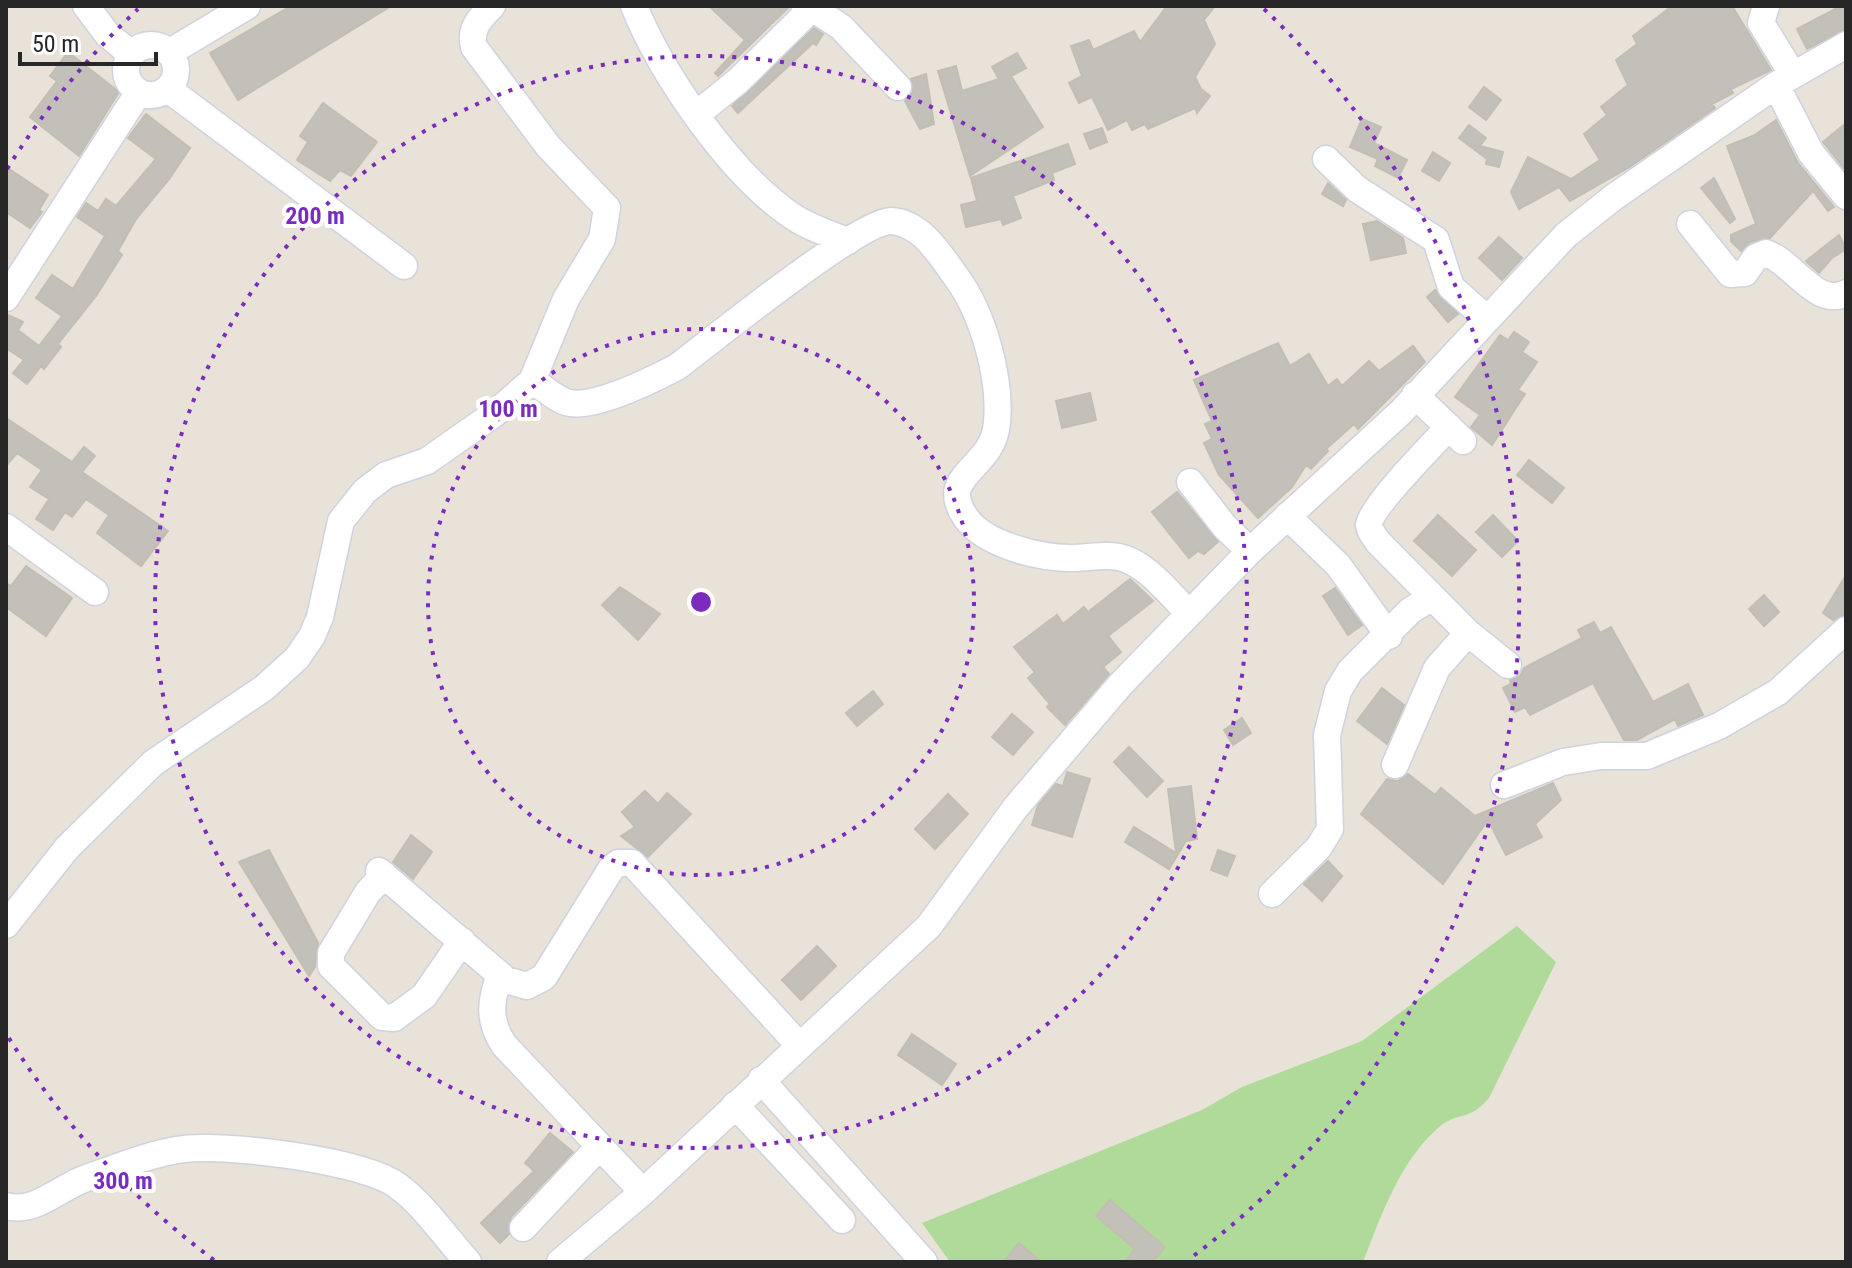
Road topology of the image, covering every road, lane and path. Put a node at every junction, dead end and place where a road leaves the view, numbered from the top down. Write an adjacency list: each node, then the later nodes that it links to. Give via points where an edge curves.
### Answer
1 (86, 6): 9 (street, via 101,28)
2 (247, 6): 8 (street)
3 (492, 6): 23 (street, via 476,24 474,47 548,146 602,201 608,216 602,239 566,299)
4 (634, 6): 14 (street)
5 (808, 6): 11 (street, via 841,27); 14 (street, via 738,81)
6 (1766, 6): 10 (street, via 1761,23)
7 (1846, 45): 10 (street)
8 (170, 52): 9 (street, via 155,44); 12 (street, via 177,67)
9 (131, 54): 13 (street, via 127,79)
10 (1785, 80): 16 (street, via 1811,153); 22 (street, via 1582,220)
11 (898, 87)
12 (168, 89): 13 (street, via 154,95); 19 (street)
13 (139, 92): 21 (street)
14 (697, 114): 18 (street, via 773,202 794,218)
15 (1326, 159): 22 (street, via 1357,189 1436,240 1451,287)
16 (1846, 196)
17 (1690, 224): 20 (street, via 1730,274 1745,273 1766,253 1824,296)
18 (848, 241): 23 (street, via 656,377 580,404 565,402); 31 (street, via 881,222 916,229 969,297 986,346 998,420 983,459 956,486 954,495 966,518 987,536 1036,553 1129,561)
19 (404, 266)
20 (1846, 293)
21 (6, 298)
22 (1486, 318): 24 (street)
23 (532, 381): 39 (street, via 427,461 386,475 365,491 341,521 320,617 297,658 264,688 153,763 67,848)
24 (1415, 395): 26 (street); 30 (street, via 1456,434 1382,503 1369,525 1378,542)
25 (1190, 482): 28 (street)
26 (1287, 516): 28 (street); 34 (street, via 1338,565)
27 (6, 527): 29 (street)
28 (1250, 551): 31 (street)
29 (95, 592)
30 (1432, 597): 33 (street); 34 (street, via 1410,611)
31 (1189, 613): 42 (street, via 1016,807 929,926)
32 (1846, 630): 37 (street, via 1778,692 1719,726 1647,756 1563,762)
33 (1468, 633): 35 (street); 36 (street, via 1437,668)
34 (1389, 636): 38 (street, via 1350,671 1333,702 1327,735 1327,837)
35 (1508, 665)
36 (1395, 765)
37 (1504, 785)
38 (1272, 894)
39 (6, 925)
40 (462, 941): 40 (street, via 382,873 331,953 331,966 382,1017 394,1018 424,996); 41 (street)
41 (500, 975): 42 (street, via 522,986 539,982 604,880 625,861 637,867); 45 (street, via 491,998 498,1037)
42 (799, 1045): 43 (street)
43 (761, 1080): 44 (street); 50 (street)
44 (735, 1105): 46 (street); 48 (street)
45 (599, 1147): 46 (street); 49 (street)
46 (643, 1192): 52 (street)
47 (6, 1206): 51 (street, via 31,1206 82,1180 180,1149 239,1150 384,1177 419,1205)
48 (842, 1220)
49 (523, 1228)
50 (919, 1261)
51 (468, 1262)
52 (560, 1262)

